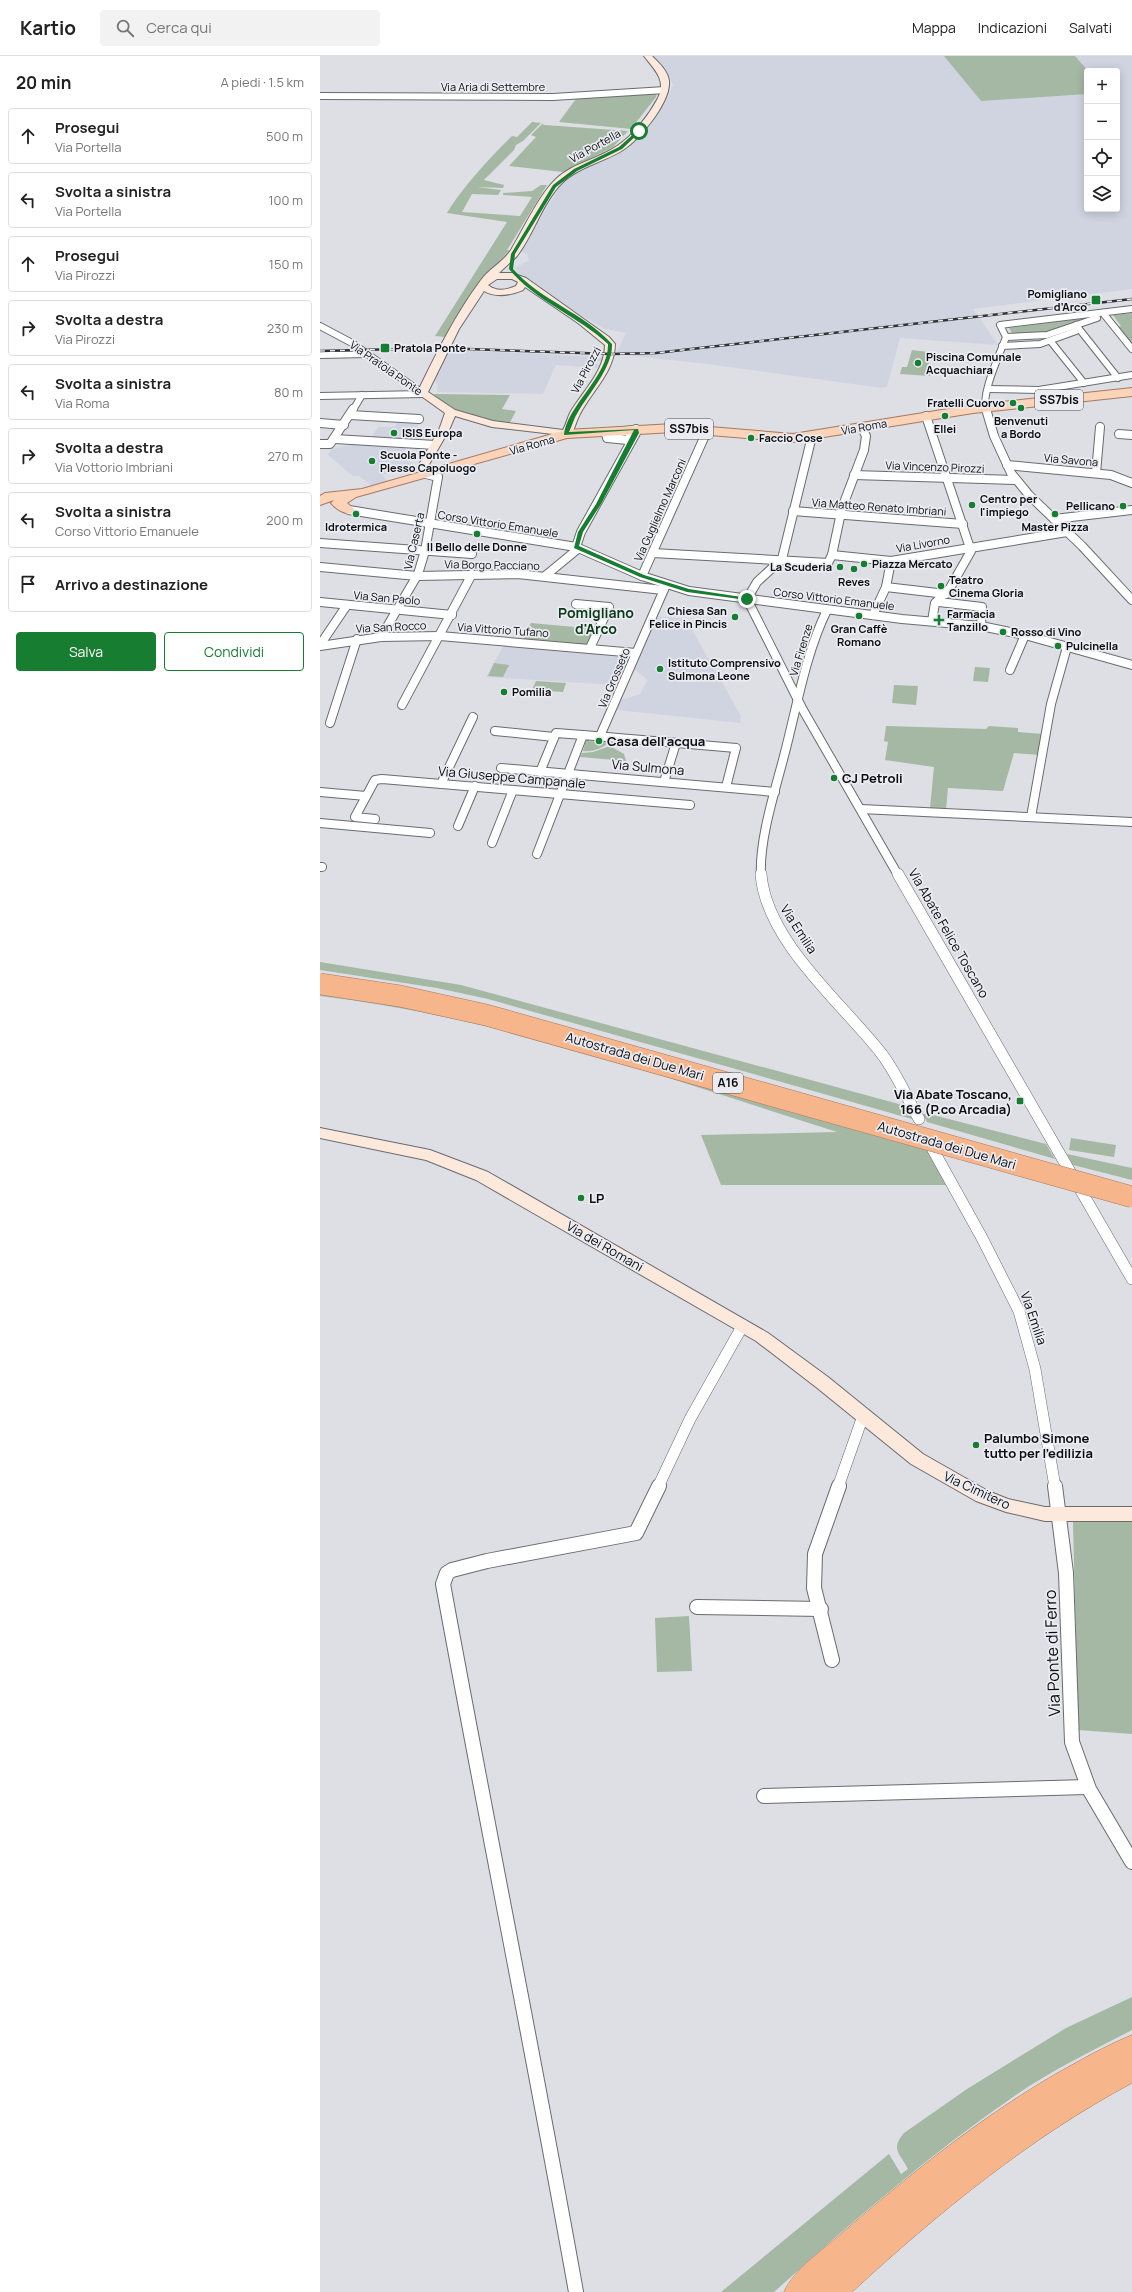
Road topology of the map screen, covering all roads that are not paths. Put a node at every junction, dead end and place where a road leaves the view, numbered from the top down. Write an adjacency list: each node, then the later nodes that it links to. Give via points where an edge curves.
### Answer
1 (648, 56): 2 (main road, via 662,72 666,81)
2 (665, 90): 3 (street, Via Aria di Settembre, via 553,97); 4 (main road, Via Portella, via 650,117 630,140 614,152 569,174 554,186)
3 (320, 96)
4 (513, 254): 5 (main road, via 511,269); 6 (main road, Via Portella)
5 (520, 280): 6 (main road, via 499,276); 7 (main road, via 520,288); 8 (main road)
6 (485, 282): 7 (main road, via 491,291); 24 (main road, Via Portella, via 450,337)
7 (504, 292): 8 (main road, via 528,293)
8 (546, 298): 38 (main road, Via Pirozzi, via 596,330 610,347 590,392 575,413)
9 (1132, 310): 10 (street)
10 (1104, 314): 12 (street); 13 (street, via 1000,325); 16 (street)
11 (320, 326): 17 (street, Via Pratola Ponte)
12 (1078, 327): 13 (street, via 1040,336); 14 (street); 20 (street)
13 (1006, 337): 15 (street)
14 (1052, 343): 15 (street, via 1024,348); 21 (street)
15 (1002, 347): 22 (street)
16 (1132, 348)
17 (368, 354): 18 (street); 24 (street, Via Pratola Ponte)
18 (320, 355)
19 (1132, 375): 20 (street)
20 (1118, 378): 21 (street)
21 (1084, 383): 22 (street, via 1039,390)
22 (988, 389): 27 (street)
23 (1132, 392): 27 (main road, Via Roma / SS7bis)
24 (423, 393): 25 (street); 28 (main road, Via Pratola Ponte)
25 (362, 395): 26 (street); 29 (street)
26 (320, 396)
27 (986, 408): 30 (main road, Via Roma / SS7bis); 45 (street, via 994,436)
28 (451, 412): 38 (main road, Via Pratola Ponte, via 503,426); 44 (main road)
29 (350, 415): 31 (street); 33 (street)
30 (926, 416): 35 (main road, Via Roma / SS7bis); 49 (street)
31 (419, 419)
32 (320, 423): 33 (street)
33 (344, 425): 42 (street)
34 (1100, 427): 46 (street)
35 (862, 428): 41 (main road, Via Roma / SS7bis); 48 (street, via 866,436 864,450)
36 (636, 429): 37 (main road, Via Roma / SS7bis, via 674,428); 38 (main road, Via Roma / SS7bis); 65 (street, via 581,532)
37 (707, 431): 41 (main road, Via Roma / SS7bis, via 770,437); 67 (street, Via Guglielmo Marconi)
38 (566, 434): 47 (main road, Via Roma / SS7bis)
39 (1119, 434): 40 (street)
40 (1132, 434)
41 (812, 436): 57 (street)
42 (335, 439): 43 (street, via 330,444); 44 (street)
43 (320, 444)
44 (435, 445): 47 (main road, via 422,468)
45 (1007, 465): 46 (street, Via Savona); 50 (street)
46 (1096, 473): 51 (street, Via Savona, via 1111,475)
47 (426, 474): 52 (main road, Via Roma / SS7bis); 60 (street, Via Caserta, via 438,477)
48 (854, 475): 49 (street, Via Vincenzo Pirozzi); 58 (street)
49 (947, 479): 50 (street, Via Vincenzo Pirozzi); 61 (street)
50 (1015, 480): 59 (street)
51 (1132, 484)
52 (364, 492): 53 (main road, SS7bis); 55 (main road, SS7bis, via 337,503)
53 (322, 497)
54 (320, 508): 55 (main road)
55 (349, 510): 60 (street, Corso Vittorio Emanuele)
56 (1132, 510): 59 (street)
57 (793, 511): 58 (street, Via Matteo Renato Imbriani); 71 (street, via 782,559)
58 (840, 515): 61 (street, Via Matteo Renato Imbriani); 69 (street)
59 (1054, 519): 62 (street)
60 (431, 524): 65 (street, Corso Vittorio Emanuele); 66 (street, Via Caserta)
61 (963, 524): 64 (street)
62 (1067, 532): 64 (street, Via Livorno); 81 (street)
63 (320, 543): 66 (street)
64 (970, 547): 70 (street, Via Livorno); 79 (street, via 971,551)
65 (578, 548): 75 (street); 76 (street, Corso Vittorio Emanuele)
66 (425, 551): 68 (street); 74 (street, Via Caserta)
67 (653, 553): 71 (street); 76 (street, Via Guglielmo Marconi)
68 (472, 554)
69 (832, 555): 70 (street); 71 (street, via 828,563)
70 (890, 561): 78 (street, Via Livorno)
71 (778, 562): 80 (street, via 757,582)
72 (320, 567): 74 (street, Via Borgo Pacciano)
73 (472, 574): 74 (street, Via Borgo Pacciano); 75 (street, Via Borgo Pacciano); 88 (street)
74 (418, 576): 86 (street, Via Caserta)
75 (546, 576): 77 (street, Via Borgo Pacciano)
76 (642, 576): 77 (street, Corso Vittorio Emanuele)
77 (665, 587): 80 (street, Corso Vittorio Emanuele); 99 (street, Via Grosseto)
78 (886, 587): 79 (street); 89 (street, Via Livorno)
79 (946, 594): 83 (street)
80 (747, 599): 87 (street, Corso Vittorio Emanuele); 102 (street, Via Abate Felice Toscano)
81 (1132, 600)
82 (320, 602): 85 (street, Via San Paolo)
83 (939, 602): 90 (street, via 935,603); 91 (street, via 982,606)
84 (576, 604): 98 (street, via 609,607)
85 (347, 605): 86 (street, Via San Paolo); 96 (street)
86 (396, 609): 88 (street, Via San Paolo); 94 (street, Via Caserta)
87 (827, 610): 89 (street, Corso Vittorio Emanuele); 102 (street, Via Firenze, via 815,635)
88 (452, 615): 93 (street)
89 (873, 616): 90 (street, Corso Vittorio Emanuele)
90 (932, 621): 91 (street, Corso Vittorio Emanuele)
91 (981, 626): 92 (street, Corso Vittorio Emanuele)
92 (1025, 635): 97 (street, Corso Vittorio Emanuele); 101 (street)
93 (440, 636): 94 (street, Via San Rocco); 98 (street, Via Vittorio Tufano); 103 (street)
94 (381, 637): 95 (street, Via San Rocco)
95 (357, 639): 96 (street, Via San Rocco); 105 (street)
96 (320, 646)
97 (1067, 647): 100 (street, Corso Vittorio Emanuele); 125 (street, via 1051,704)
98 (590, 648): 99 (street, Via Vittorio Tufano)
99 (636, 653): 108 (street, Via Grosseto)
100 (1132, 665)
101 (1010, 670)
102 (798, 698): 120 (street, Via Emilia); 124 (street, Via Abate Felice Toscano)
103 (402, 705)
104 (473, 717): 115 (street)
105 (330, 724)
106 (495, 731): 109 (street)
107 (582, 735): 108 (street); 109 (street, via 556,733); 113 (street)
108 (600, 736): 110 (street)
109 (554, 737): 112 (street)
110 (676, 743): 114 (street); 117 (street, via 736,748)
111 (502, 768): 112 (street, Via Sulmona)
112 (540, 772): 113 (street, Via Sulmona)
113 (567, 774): 114 (street, Via Sulmona); 121 (street)
114 (664, 782): 117 (street, Via Sulmona)
115 (441, 784): 116 (street, Via Giuseppe Campanale); 122 (street, Via Giuseppe Campanale, via 375,780)
116 (475, 786): 118 (street, Via Giuseppe Campanale); 130 (street)
117 (726, 787): 120 (street, Via Sulmona)
118 (512, 790): 121 (street, Via Giuseppe Campanale); 132 (street)
119 (320, 792): 122 (street)
120 (774, 792): 136 (street, Via Emilia, via 760,859 762,886 769,908 794,951 882,1054)
121 (560, 794): 123 (street, Via Giuseppe Campanale); 133 (street)
122 (366, 796): 127 (street, Via Giuseppe Campanale)
123 (690, 805)
124 (861, 809): 125 (street); 141 (street, Via Abate Felice Toscano)
125 (1031, 817): 128 (street)
126 (375, 819): 127 (street)
127 (354, 822): 129 (street); 131 (street)
128 (1132, 822)
129 (320, 823)
130 (458, 826)
131 (430, 833)
132 (492, 843)
133 (537, 854)
134 (320, 977): 139 (highway, Autostrada dei Due Mari / A16, via 404,989 491,1008)
135 (320, 984): 140 (highway, Autostrada dei Due Mari / A16, bridge, via 400,996 486,1014)
136 (919, 1119)
137 (320, 1133): 142 (main road, Via dei Romani, via 412,1150 482,1176)
138 (932, 1148): 145 (street, Via Emilia, via 1019,1311 1035,1369)
139 (1132, 1188)
140 (1132, 1197)
141 (1132, 1279)
142 (743, 1325): 143 (main road, Via dei Romani, via 784,1352); 156 (street, via 690,1419 636,1533 452,1570 447,1573 443,1584)
143 (864, 1416): 145 (main road, Via Cimitero, via 917,1459 982,1496 1026,1511); 147 (street, via 815,1554 814,1588)
144 (1132, 1514): 145 (main road, Via Cimitero)
145 (1059, 1515): 149 (street, Via Ponte di Ferro, via 1066,1573 1072,1742)
146 (697, 1607): 147 (street)
147 (821, 1609): 148 (street)
148 (832, 1660)
149 (1087, 1787): 150 (street); 151 (street, Via Ponte di Ferro)
150 (764, 1796)
151 (1132, 1862)
152 (1132, 2036): 154 (highway, via 1108,2049)
153 (1131, 2064): 154 (highway); 155 (highway, via 1004,2146 922,2208)
154 (1092, 2068): 157 (highway, via 954,2157)
155 (891, 2235): 158 (highway); 159 (highway, via 882,2259)
156 (576, 2292)
157 (800, 2292)
158 (829, 2292)
159 (850, 2292)

